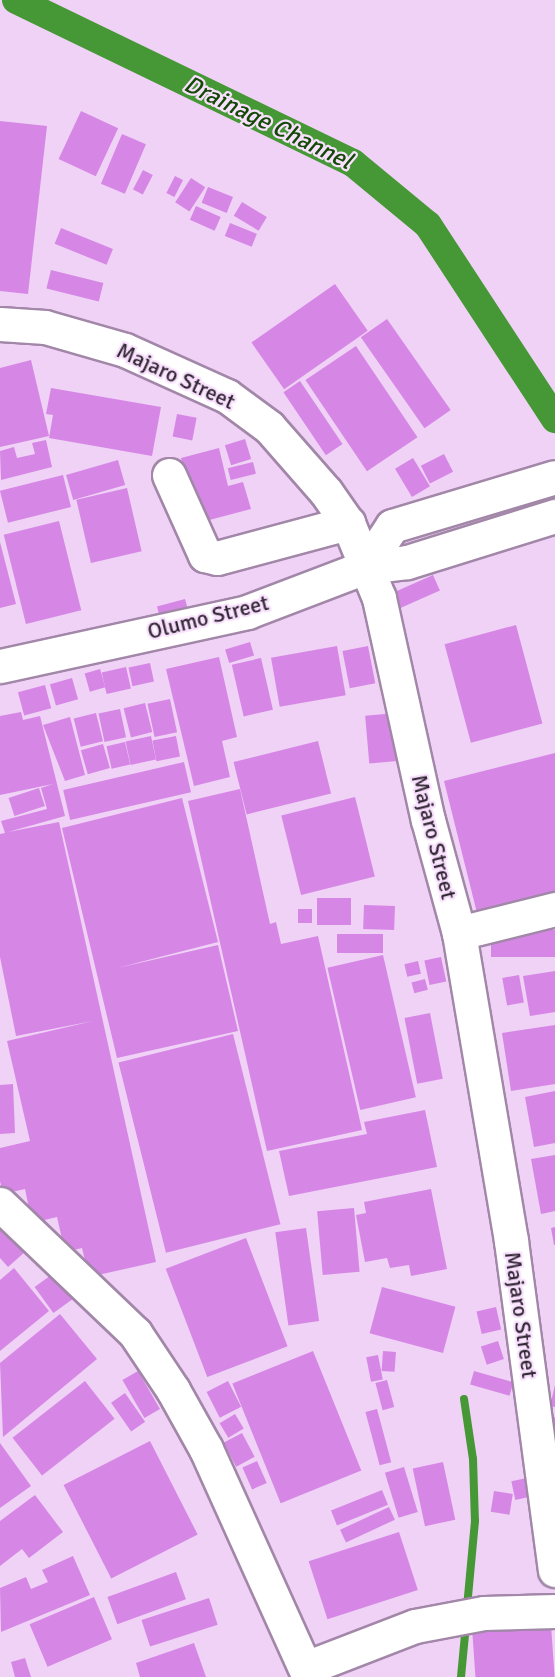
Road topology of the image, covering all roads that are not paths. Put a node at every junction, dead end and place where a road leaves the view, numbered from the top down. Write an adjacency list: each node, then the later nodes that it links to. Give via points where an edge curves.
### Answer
1 (0, 324): 5 (street, Majaro Street, via 45,327 125,350 227,396 269,427)
2 (169, 475): 5 (street, via 205,555 218,558)
3 (555, 477): 6 (street, via 392,526)
4 (555, 516): 6 (street, Olumo Street, via 407,562)
5 (348, 523): 6 (street, Majaro Street)
6 (365, 567): 7 (street, Olumo Street, via 247,612); 9 (street, Majaro Street, via 387,627 428,820)
7 (0, 666)
8 (555, 909): 9 (street)
9 (459, 933): 11 (street, Majaro Street, via 511,1241)
10 (0, 1204): 13 (street, via 135,1333 148,1352 206,1449)
11 (555, 1570)
12 (555, 1611): 13 (street, via 445,1620 386,1636)
13 (308, 1673)

